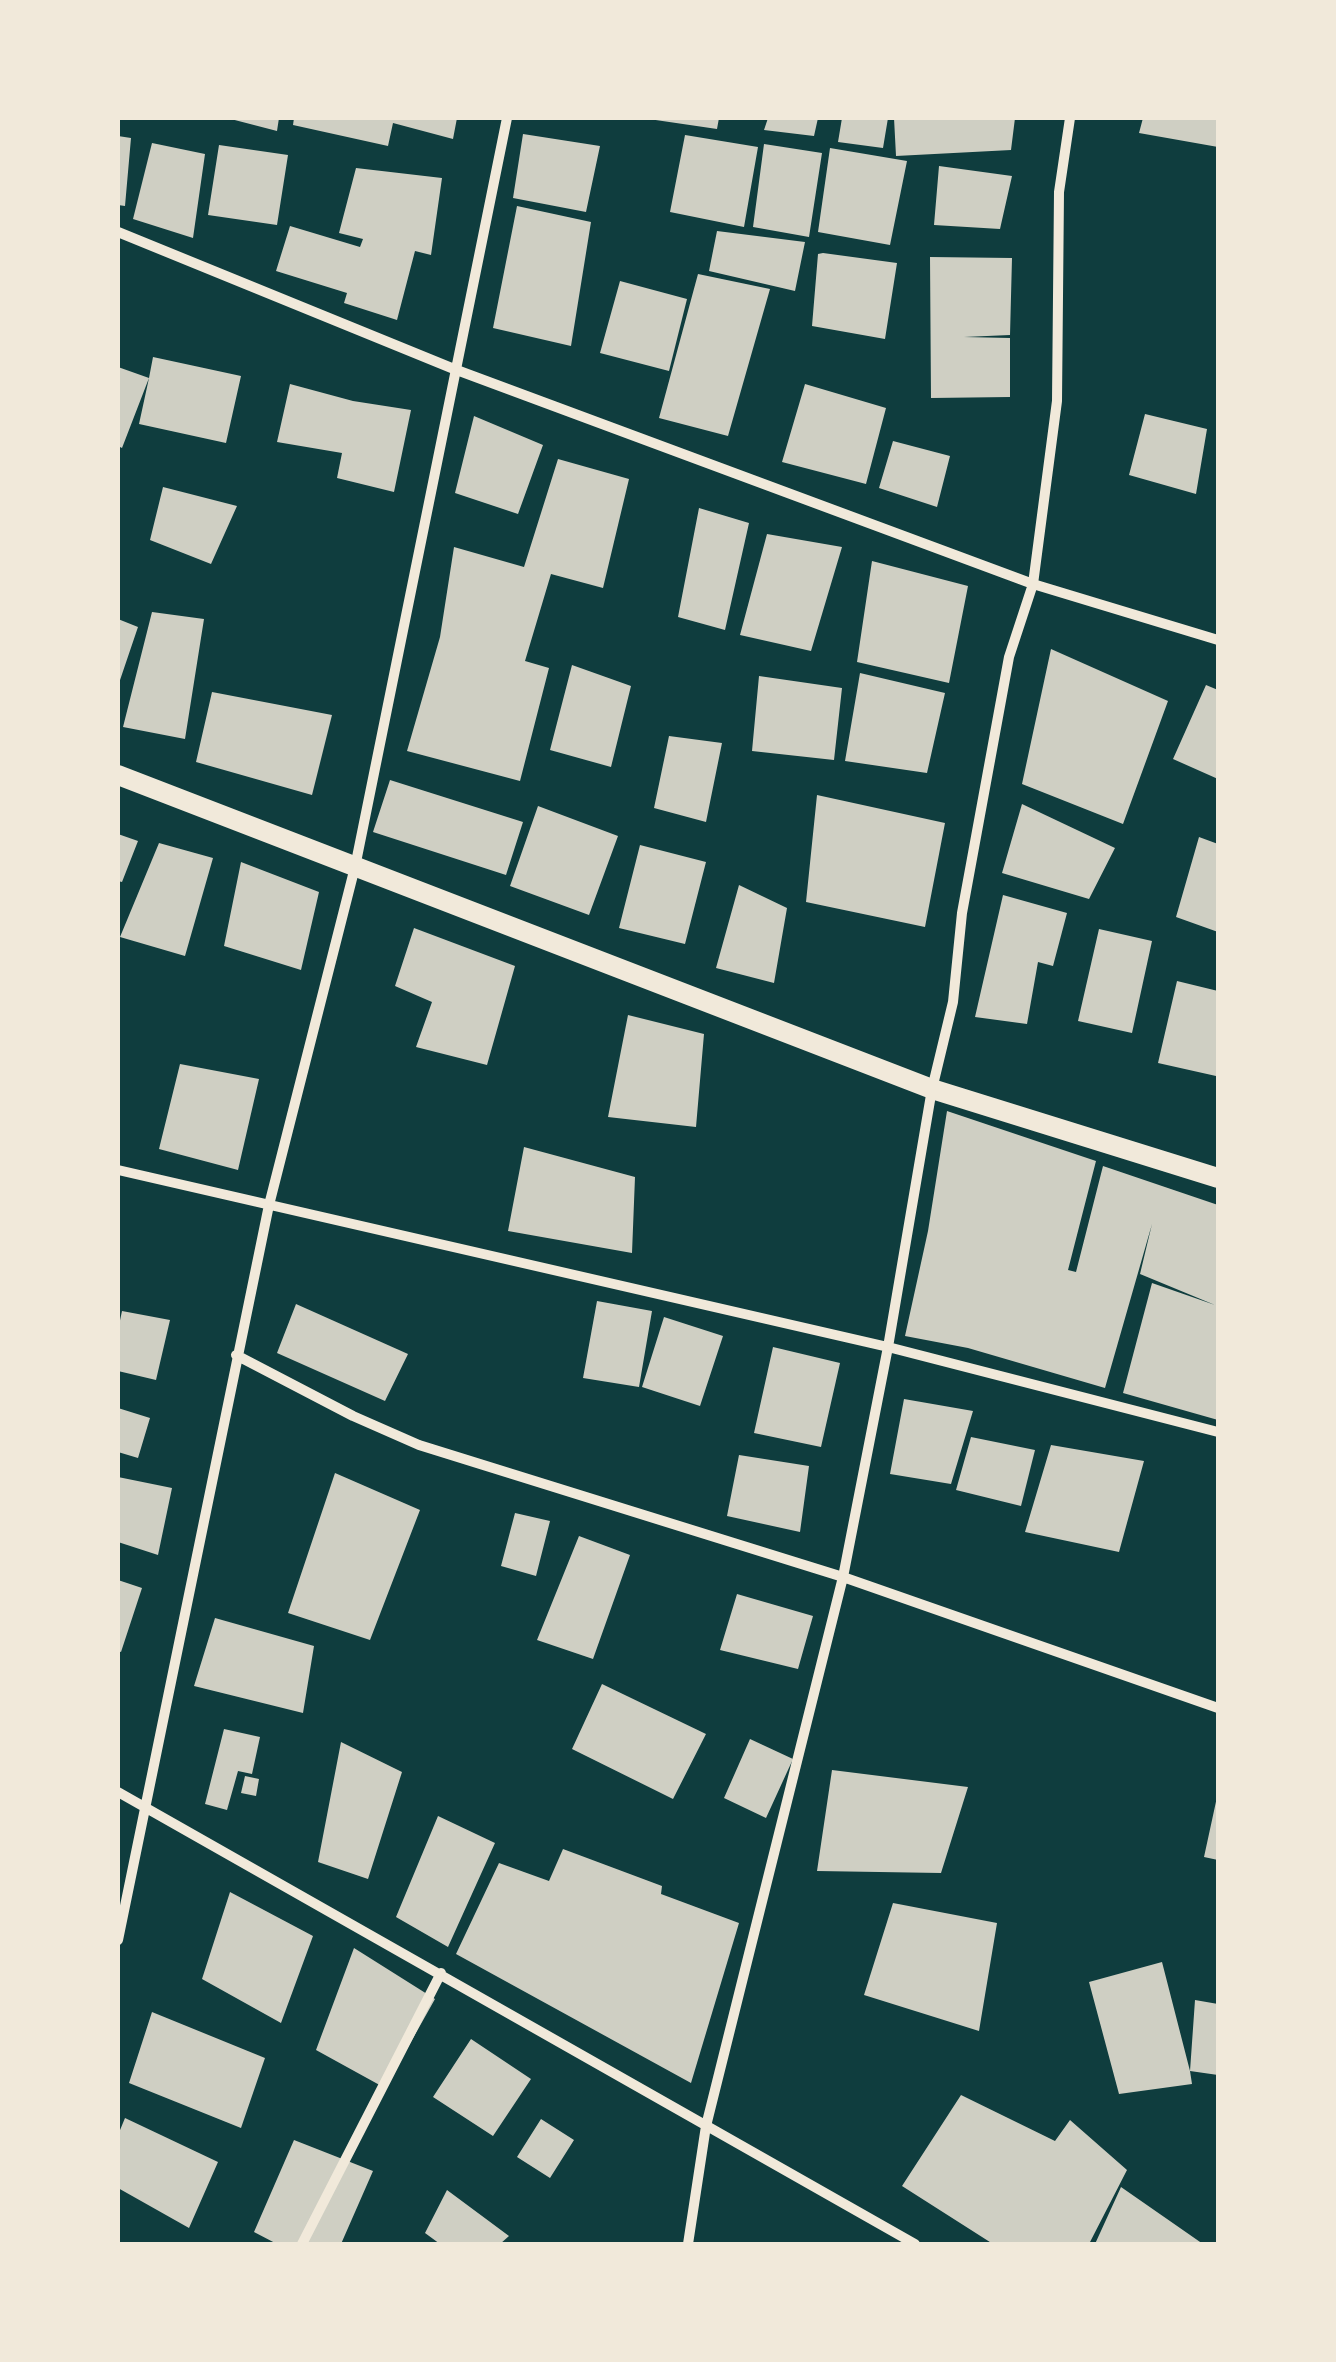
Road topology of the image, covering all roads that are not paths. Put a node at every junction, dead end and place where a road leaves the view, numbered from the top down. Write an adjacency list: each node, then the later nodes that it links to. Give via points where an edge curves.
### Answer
1 (507, 118): 4 (street)
2 (1070, 118): 5 (street, via 1059,192 1058,401)
3 (118, 232): 4 (street)
4 (454, 369): 5 (street); 8 (street)
5 (1033, 584): 6 (street); 9 (street, via 1010,656 962,914 953,1002)
6 (1218, 640)
7 (118, 776): 8 (main road)
8 (354, 866): 9 (main road); 12 (street)
9 (932, 1089): 11 (main road); 13 (street)
10 (118, 1170): 12 (street)
11 (1218, 1178)
12 (269, 1205): 13 (street); 14 (street)
13 (888, 1347): 15 (street); 16 (street)
14 (236, 1356): 16 (street, via 418,1444); 19 (street)
15 (1218, 1432)
16 (843, 1576): 17 (street); 22 (street)
17 (1218, 1708)
18 (118, 1792): 19 (street)
19 (146, 1805): 20 (street); 21 (street)
20 (118, 1940)
21 (441, 1974): 22 (street); 23 (street)
22 (706, 2126): 24 (street); 25 (street)
23 (302, 2244)
24 (688, 2244)
25 (915, 2244)

